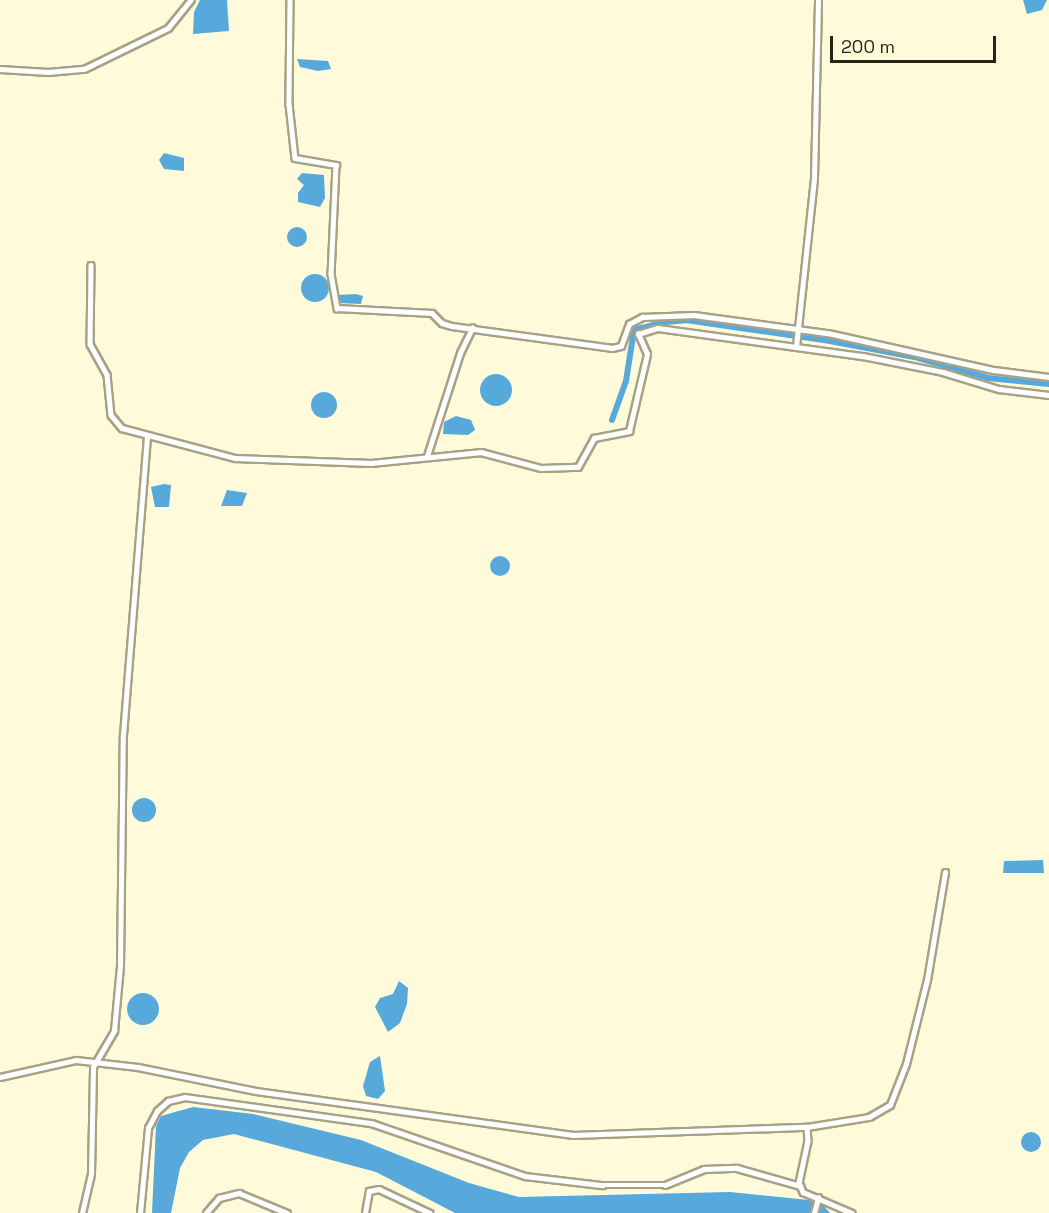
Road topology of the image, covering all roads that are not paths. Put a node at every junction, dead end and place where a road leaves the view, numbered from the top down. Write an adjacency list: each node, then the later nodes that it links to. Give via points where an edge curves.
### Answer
1 (191, 0): 4 (street, via 168,28 84,69)
2 (290, 0): 6 (street, via 289,104 295,158 336,165 332,283 337,308 432,313 442,323)
3 (818, 0): 7 (street, via 814,178)
4 (0, 69)
5 (91, 265): 11 (street, via 90,344 107,375 111,415 122,428)
6 (472, 328): 7 (street, via 612,348 621,345 629,324 642,317 694,315); 12 (street, via 460,353)
7 (798, 328): 8 (street); 9 (street, via 878,342 994,370)
8 (796, 347): 10 (street, via 863,356 943,372 999,389); 12 (street, via 658,328 643,331 638,339 647,354 629,431 594,438 578,467 541,468 481,452)
9 (1049, 377)
10 (1049, 395)
11 (147, 436): 12 (street, via 235,458 371,464); 14 (street, via 123,735 120,966 114,1031)
12 (427, 456)
13 (945, 873): 16 (street, via 927,980 906,1064 890,1105 869,1117)
14 (96, 1062): 15 (street, via 76,1060); 16 (street, via 256,1091 573,1135); 19 (street, via 89,1114 91,1174)
15 (0, 1077)
16 (807, 1127): 17 (street)
17 (800, 1186): 18 (street, via 803,1192); 20 (street, via 737,1168 704,1169 665,1185 602,1185 525,1176 371,1123 185,1097 168,1101 148,1128)
18 (818, 1198): 25 (street); 26 (street)
19 (81, 1213)
20 (140, 1213)
21 (206, 1213): 22 (street, via 219,1198 238,1193)
22 (287, 1213)
23 (365, 1213): 24 (street, via 369,1191 379,1189)
24 (430, 1213)
25 (814, 1213)
26 (852, 1213)

